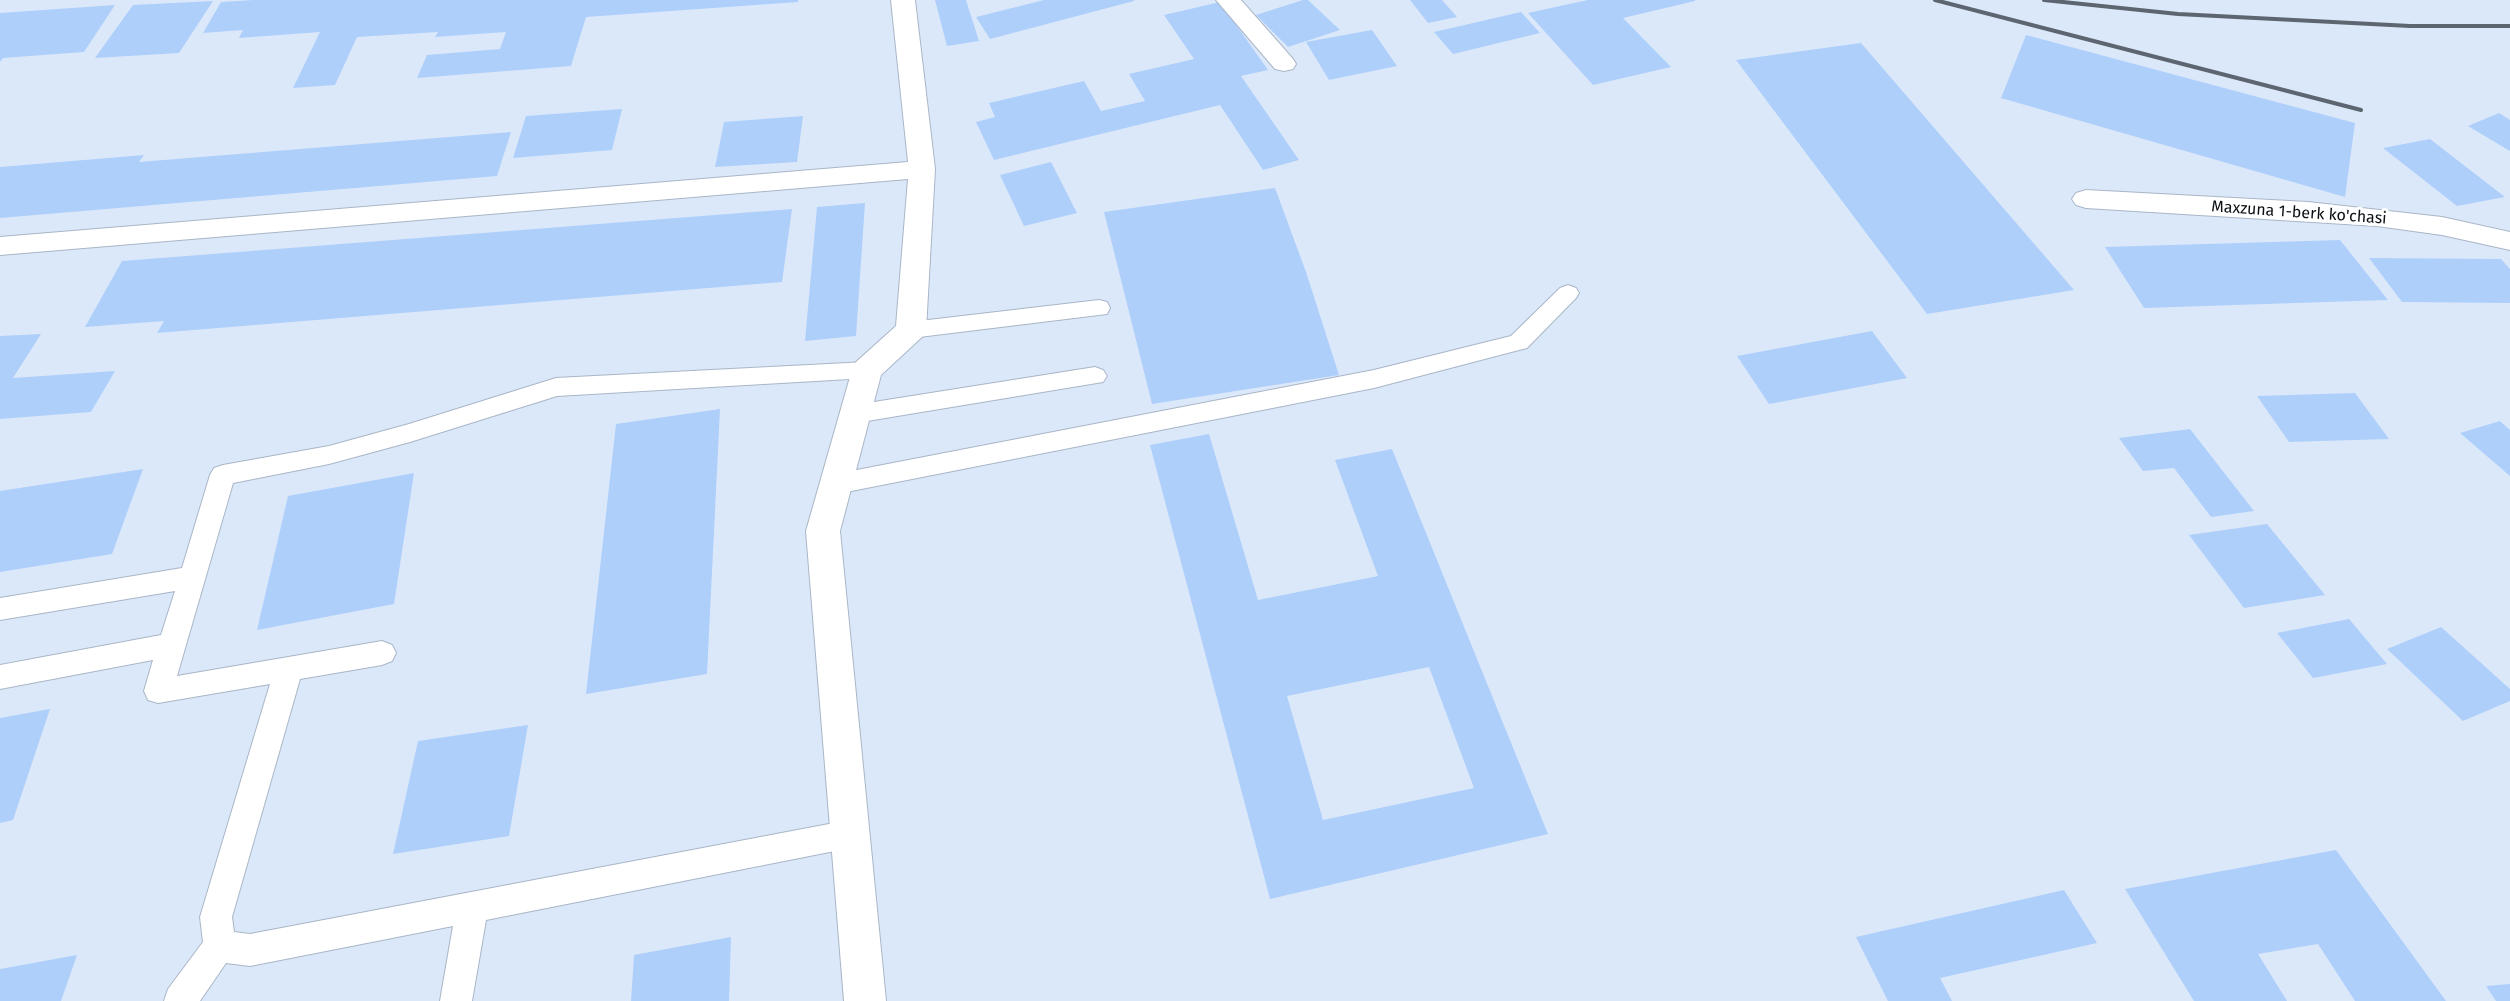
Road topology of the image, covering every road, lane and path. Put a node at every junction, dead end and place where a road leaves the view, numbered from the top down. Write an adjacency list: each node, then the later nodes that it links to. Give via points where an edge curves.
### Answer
1 (903, 0): 4 (street)
2 (1228, 0): 3 (street)
3 (1284, 64)
4 (922, 169): 7 (street); 10 (street)
5 (2086, 199): 6 (street, Maxzuna 1-berk ko'chasi, via 2308,211 2442,226)
6 (2510, 241)
7 (0, 246)
8 (1569, 293): 14 (lane, via 1519,342 1374,379)
9 (1099, 308): 10 (lane)
10 (911, 330): 11 (street)
11 (867, 370): 13 (street); 15 (lane, via 556,387 329,455 223,475)
12 (1095, 376): 13 (lane)
13 (855, 414): 14 (street)
14 (836, 484): 21 (street, via 823,531)
15 (192, 577): 16 (lane); 17 (lane)
16 (0, 609)
17 (172, 645): 19 (lane, via 158,691); 20 (lane)
18 (382, 653): 19 (lane)
19 (288, 668): 23 (lane, via 216,917)
20 (0, 677)
21 (850, 834): 22 (lane); 26 (street)
22 (472, 907): 23 (lane, via 250,950); 25 (lane)
23 (219, 946): 24 (lane)
24 (180, 1001)
25 (456, 1001)
26 (865, 1001)

